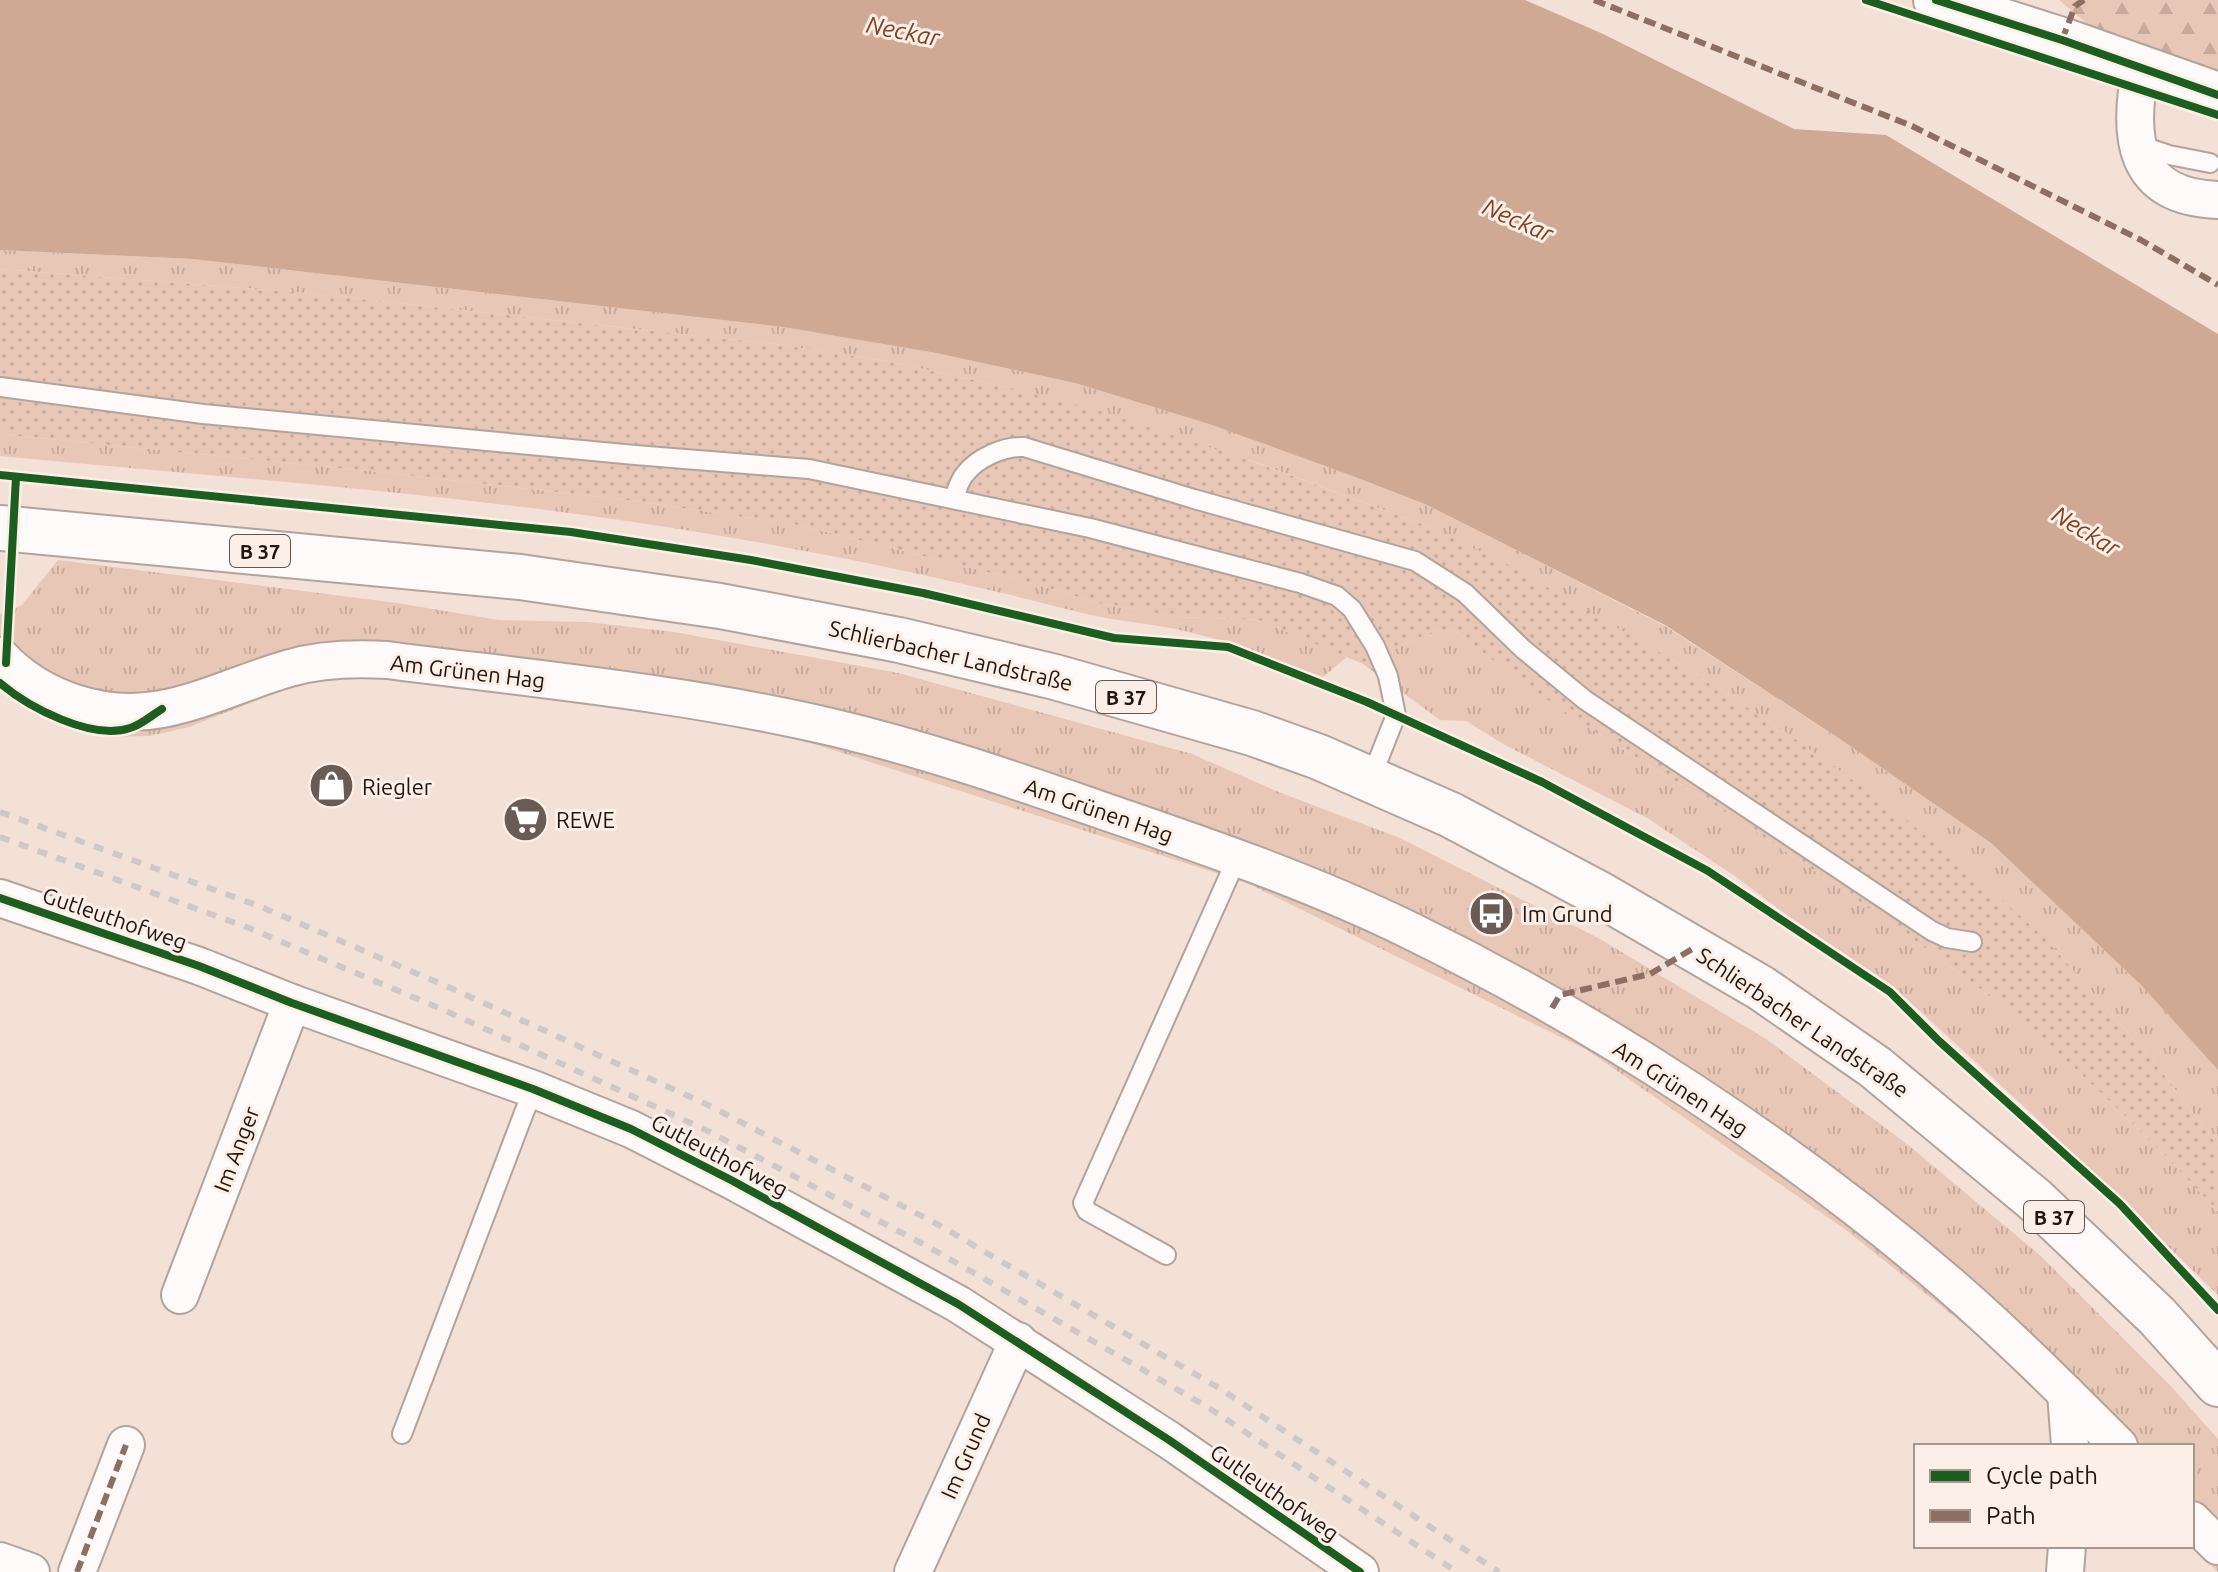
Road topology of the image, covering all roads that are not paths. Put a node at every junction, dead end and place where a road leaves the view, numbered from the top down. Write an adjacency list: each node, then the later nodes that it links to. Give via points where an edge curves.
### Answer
1 (1936, 0): 2 (main road)
2 (2141, 67): 3 (main road); 4 (street)
3 (2218, 95)
4 (2136, 144): 5 (lane); 6 (street, via 2145,166 2166,188 2198,200)
5 (2210, 163)
6 (2218, 200)
7 (0, 387): 8 (lane, via 203,414 809,469)
8 (954, 498): 11 (lane, via 1090,528 1337,596 1364,625 1393,693 1396,715); 14 (lane, via 972,467 1003,450 1024,447 1415,561 1465,593 1585,700 1932,931)
9 (0, 528): 11 (main road, Schlierbacher Landstraße / B 37, via 520,577 720,606 1055,677 1252,733)
10 (0, 656): 12 (street, Am Grünen Hag, via 21,676 59,697 117,711 162,709 291,668 351,659 737,708 904,745)
11 (1371, 778): 20 (main road, Schlierbacher Landstraße / B 37, via 1543,863 1694,948 1875,1067 2034,1199 2157,1316)
12 (1237, 858): 17 (lane, via 1083,1203 1087,1211); 21 (street, Am Grünen Hag, via 1410,931 1638,1057 1910,1252)
13 (0, 898): 15 (street, Gutleuthofweg)
14 (1972, 942)
15 (292, 1003): 16 (street, Gutleuthofweg); 18 (street, Im Anger)
16 (533, 1089): 19 (street, Gutleuthofweg, via 631,1129 731,1180); 22 (lane)
17 (1166, 1255)
18 (180, 1295)
19 (1018, 1341): 32 (street, Im Grund); 33 (street, Gutleuthofweg)
20 (2218, 1384)
21 (2066, 1393): 23 (street); 24 (street, Am Grünen Hag)
22 (402, 1434)
23 (2070, 1444)
24 (2117, 1444)
25 (126, 1445): 31 (street)
26 (2194, 1522): 27 (street)
27 (2218, 1546)
28 (2067, 1548): 34 (street)
29 (0, 1561): 30 (street)
30 (31, 1572)
31 (77, 1572)
32 (913, 1572)
33 (1360, 1572)
34 (2065, 1572)

